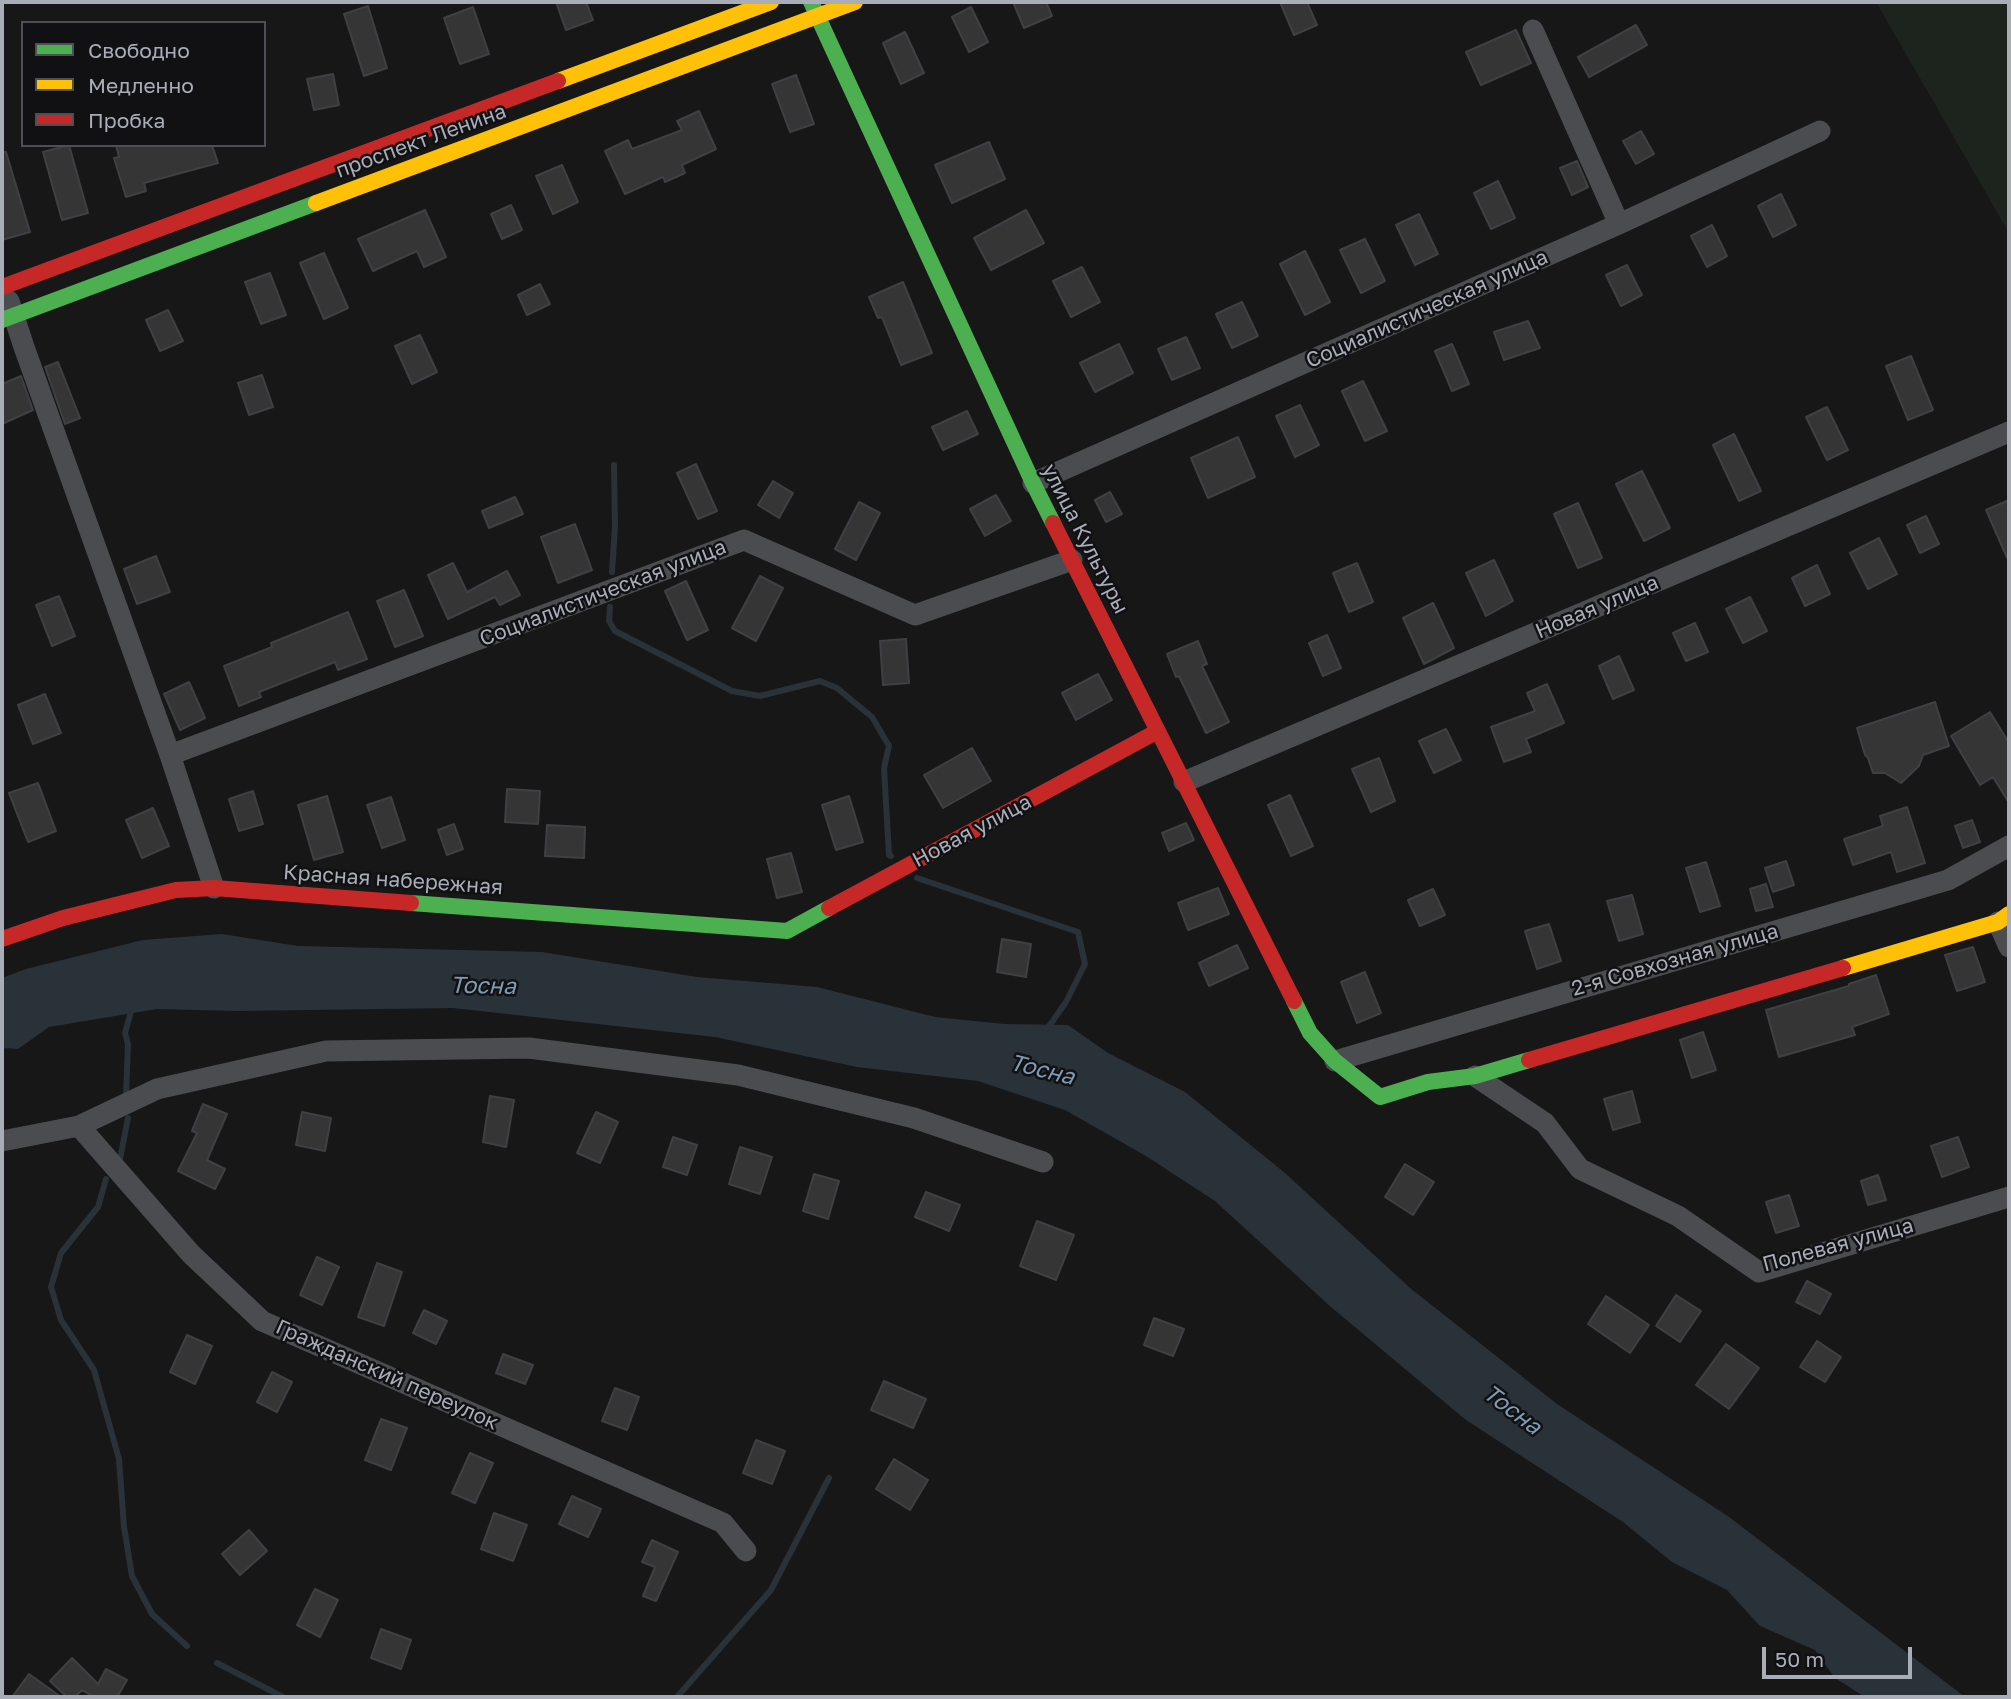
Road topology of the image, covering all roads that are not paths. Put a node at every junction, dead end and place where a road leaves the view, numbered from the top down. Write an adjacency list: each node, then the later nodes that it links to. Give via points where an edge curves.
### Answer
1 (771, 2): 7 (street, проспект Ленина)
2 (855, 2): 3 (street, проспект Ленина)
3 (814, 9): 8 (street, проспект Ленина); 10 (street, улица Культуры)
4 (1533, 30): 6 (street)
5 (1820, 131): 6 (street, Социалистическая улица)
6 (1619, 224): 10 (street, Социалистическая улица)
7 (3, 286): 8 (street)
8 (8, 318): 13 (street, via 24,347)
9 (2009, 432): 14 (street, Новая улица)
10 (1033, 483): 11 (street, улица Культуры)
11 (1072, 560): 12 (street, улица Культуры); 13 (street, Социалистическая улица, via 915,615 744,540)
12 (1158, 731): 14 (street, улица Культуры); 18 (street, Новая улица)
13 (170, 755): 16 (street)
14 (1184, 782): 21 (street, улица Культуры, via 1310,1033)
15 (2009, 846): 21 (street, 2-я Совхозная улица, via 1948,880)
16 (214, 888): 18 (street, Красная набережная); 19 (street, Красная набережная, via 176,890 63,918)
17 (2003, 918): 20 (street); 22 (street)
18 (787, 931)
19 (2, 939)
20 (2009, 947)
21 (1335, 1061): 22 (street, улица Культуры, via 1380,1097 1428,1082)
22 (1475, 1076): 26 (street, Полевая улица, via 1545,1124 1580,1169 1678,1216 1759,1272)
23 (79, 1126): 24 (street); 25 (street, via 157,1089 326,1051 528,1048 738,1075 914,1118); 27 (street, Гражданский переулок, via 191,1254 262,1321 723,1523)
24 (2, 1141)
25 (1043, 1162)
26 (2009, 1197)
27 (746, 1551)

